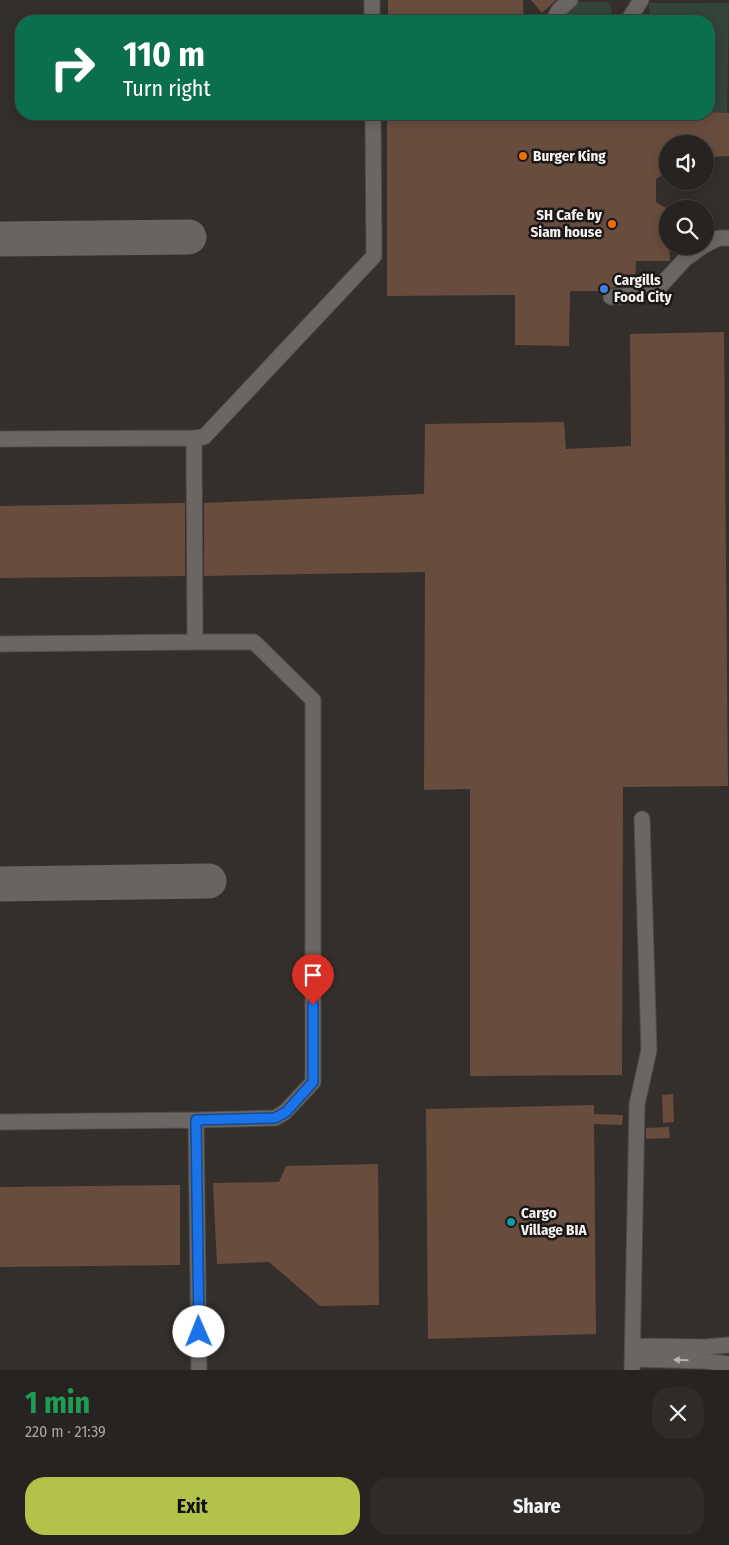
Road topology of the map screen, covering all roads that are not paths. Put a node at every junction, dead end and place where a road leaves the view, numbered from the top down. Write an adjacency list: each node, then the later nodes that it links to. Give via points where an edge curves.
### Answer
1 (372, 0): 4 (lane)
2 (570, 0): 5 (lane)
3 (641, 0): 6 (lane)
4 (372, 15)
5 (556, 15)
6 (632, 15)
7 (373, 120): 12 (lane, via 374,256 204,438)
8 (729, 238): 9 (lane)
9 (714, 241)
10 (691, 255): 11 (lane, via 654,293)
11 (611, 297)
12 (194, 438): 13 (lane); 14 (lane)
13 (0, 439)
14 (195, 642): 15 (lane); 17 (lane, via 254,642 313,700 313,1082 286,1112 275,1118)
15 (0, 644)
16 (642, 819): 20 (lane, via 649,1050 638,1104)
17 (196, 1120): 18 (lane); 22 (lane)
18 (0, 1122)
19 (729, 1345): 20 (lane)
20 (633, 1358): 21 (lane, one-way to 20)
21 (724, 1365)
22 (199, 1370)

